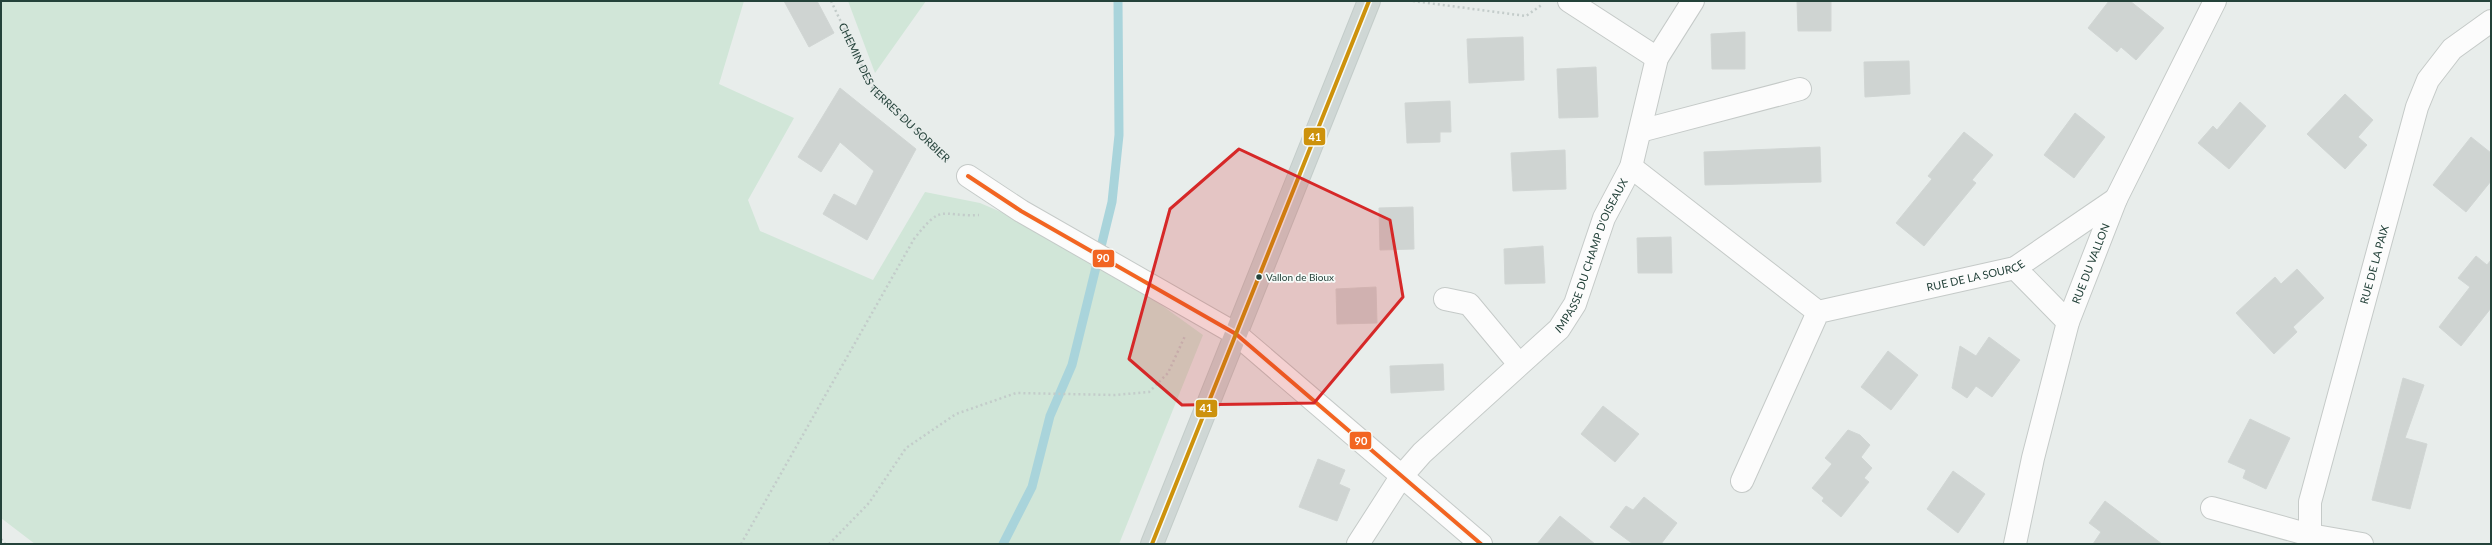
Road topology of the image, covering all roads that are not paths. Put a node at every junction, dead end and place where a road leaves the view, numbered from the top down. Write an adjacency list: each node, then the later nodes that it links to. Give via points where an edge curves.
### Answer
1 (1369, 1): 16 (main road)
2 (1568, 1): 6 (street)
3 (1693, 1): 6 (street, IMPASSE DU CHAMP D'OISEAUX)
4 (2215, 1): 11 (street, RUE DU VALLON)
5 (2491, 21): 21 (street, RUE DE LA PAIX, via 2452,49 2428,80 2417,107 2310,502)
6 (1657, 58): 8 (street, IMPASSE DU CHAMP D'OISEAUX)
7 (1800, 90): 8 (street)
8 (1640, 131): 9 (street, IMPASSE DU CHAMP D'OISEAUX)
9 (1631, 167): 14 (street); 17 (street, IMPASSE DU CHAMP D'OISEAUX, via 1604,218 1575,304 1559,330)
10 (968, 176): 16 (street, via 1021,211)
11 (2116, 199): 12 (street, RUE DE LA SOURCE); 15 (street, RUE DU VALLON)
12 (2015, 268): 14 (street, RUE DE LA SOURCE); 15 (street)
13 (1446, 299): 17 (street, via 1469,304)
14 (1818, 312): 19 (street)
15 (2068, 322): 25 (street, RUE DU VALLON, via 2033,458)
16 (1236, 334): 18 (street); 22 (main road)
17 (1519, 364): 18 (street, IMPASSE DU CHAMP D'OISEAUX, via 1422,453)
18 (1401, 477): 23 (street, IMPASSE DU CHAMP D'OISEAUX); 24 (street)
19 (1742, 481)
20 (2212, 508): 21 (street)
21 (2310, 535): 26 (street)
22 (1152, 544)
23 (1358, 544)
24 (1481, 544)
25 (2015, 544)
26 (2362, 544)

